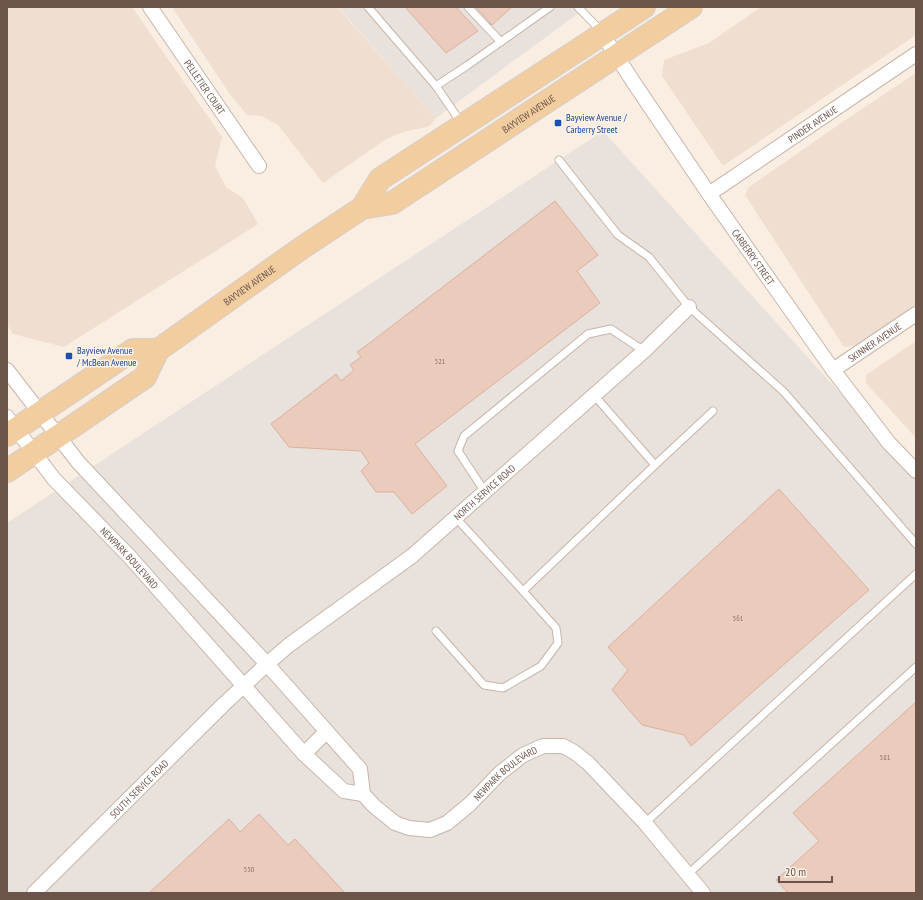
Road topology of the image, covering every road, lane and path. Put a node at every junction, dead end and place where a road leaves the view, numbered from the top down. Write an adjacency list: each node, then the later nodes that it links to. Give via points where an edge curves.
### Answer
1 (150, 7): 15 (street, PELLETIER COURT)
2 (368, 7): 12 (lane)
3 (468, 7): 9 (lane)
4 (550, 7): 9 (lane)
5 (578, 7): 8 (lane)
6 (644, 7): 8 (main road, BAYVIEW AVENUE)
7 (691, 7): 11 (main road, BAYVIEW AVENUE)
8 (603, 35): 11 (street, CARBERRY STREET); 13 (main road, BAYVIEW AVENUE)
9 (501, 42): 12 (lane)
10 (916, 54): 16 (street, PINDER AVENUE)
11 (617, 56): 16 (street, CARBERRY STREET); 17 (main road, BAYVIEW AVENUE, via 392,203)
12 (436, 86): 13 (lane)
13 (463, 125): 17 (main road, BAYVIEW AVENUE, via 380,179)
14 (559, 160): 18 (lane, via 618,235 649,257)
15 (259, 166)
16 (709, 194): 23 (street, CARBERRY STREET)
17 (362, 208): 20 (main road, BAYVIEW AVENUE)
18 (689, 306): 21 (street, NORTH SERVICE ROAD); 35 (lane, via 784,392)
19 (916, 314): 23 (street, SKINNER AVENUE)
20 (158, 350): 26 (main road, via 133,350); 28 (main road, BAYVIEW AVENUE, via 145,377)
21 (644, 351): 24 (street, NORTH SERVICE ROAD); 33 (lane, via 612,329 588,334 464,436 458,451)
22 (7, 370): 26 (street)
23 (833, 370): 32 (street, CARBERRY STREET, via 889,443)
24 (594, 395): 30 (lane); 33 (street, NORTH SERVICE ROAD)
25 (713, 411): 30 (lane)
26 (40, 412): 27 (main road); 28 (street)
27 (10, 427): 29 (street, NEWPARK BOULEVARD)
28 (58, 436): 29 (main road, BAYVIEW AVENUE); 39 (street, via 84,468)
29 (34, 452): 31 (main road, BAYVIEW AVENUE); 41 (street, NEWPARK BOULEVARD, via 54,479 129,556)
30 (655, 465): 37 (lane)
31 (7, 471)
32 (916, 471)
33 (485, 492): 34 (street, NORTH SERVICE ROAD)
34 (456, 518): 37 (lane); 39 (street, NORTH SERVICE ROAD, via 412,556 289,645)
35 (916, 544)
36 (916, 574): 45 (lane)
37 (523, 591): 38 (lane, via 556,628 558,643 541,666 503,688 484,685)
38 (436, 631)
39 (267, 664): 41 (street); 42 (street)
40 (916, 667): 46 (lane)
41 (244, 685): 43 (street, NEWPARK BOULEVARD); 47 (street, SOUTH SERVICE ROAD)
42 (326, 732): 43 (street); 44 (street, via 360,769)
43 (304, 754): 44 (street, NEWPARK BOULEVARD, via 344,791)
44 (362, 794): 45 (street, NEWPARK BOULEVARD, via 395,823 409,828 430,830 447,823 523,755 543,746 562,746 588,763)
45 (645, 823): 46 (street, NEWPARK BOULEVARD)
46 (687, 875): 48 (street, NEWPARK BOULEVARD)
47 (34, 893)
48 (703, 893)

